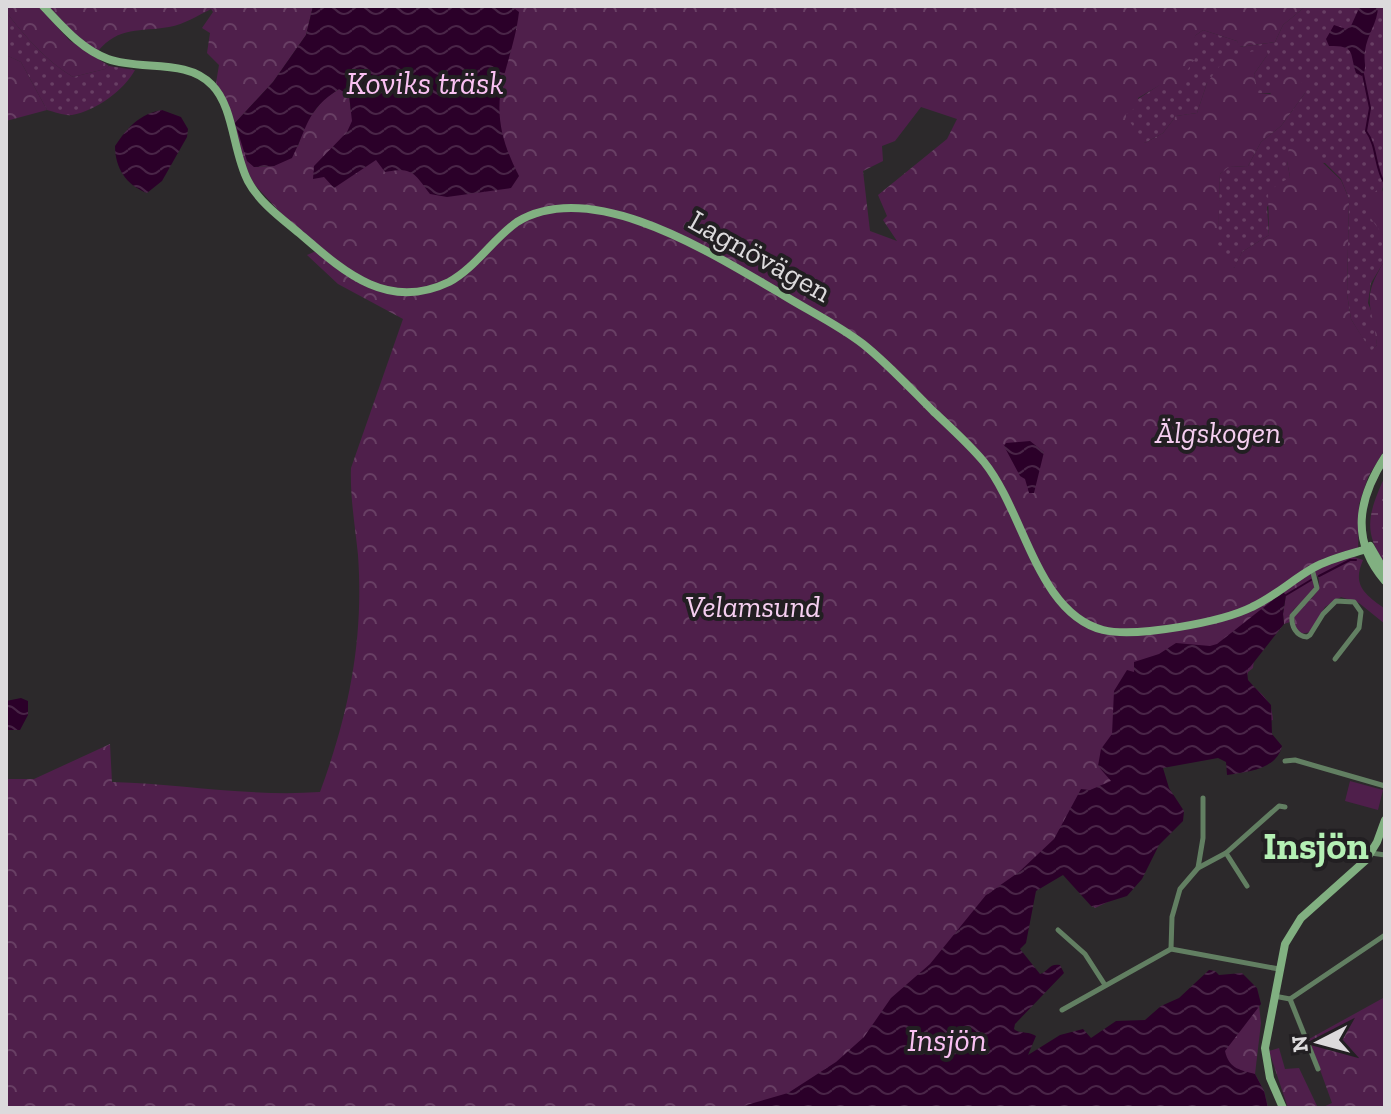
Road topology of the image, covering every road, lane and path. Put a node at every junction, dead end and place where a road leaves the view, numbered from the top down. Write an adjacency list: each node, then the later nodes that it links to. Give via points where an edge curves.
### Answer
1 (43, 6): 5 (street, Lagnövägen, via 72,37 105,58 132,66 184,69 206,79 223,102 254,192 350,274 374,287 406,293 440,285 464,272 517,222 553,208 605,212 703,247 856,339 910,387 984,462 1013,507 1050,588 1072,615 1089,625 1138,632 1223,617)
2 (1385, 457): 3 (street, via 1374,475 1366,519)
3 (1368, 549): 4 (street); 5 (street, Lagnövägen, via 1334,558); 6 (street, via 1370,562)
4 (1385, 572)
5 (1314, 575): 7 (street, via 1315,592 1292,616 1300,635 1310,635 1336,601 1354,602 1361,612 1359,628)
6 (1385, 581)
7 (1335, 659)
8 (1285, 761): 9 (street)
9 (1385, 786)
10 (1203, 798): 16 (street)
11 (1285, 807): 13 (street, via 1279,806)
12 (1385, 820): 14 (street)
13 (1226, 853): 16 (street); 17 (street)
14 (1371, 853): 15 (street); 21 (street, via 1301,918 1287,938)
15 (1385, 855)
16 (1198, 868): 20 (street, via 1180,889 1173,908)
17 (1247, 886)
18 (1058, 930): 22 (street, via 1085,954)
19 (1385, 935): 24 (street)
20 (1171, 949): 21 (street); 22 (street)
21 (1279, 969): 23 (street)
22 (1105, 985): 25 (street)
23 (1274, 996): 24 (street); 27 (street, via 1266,1058)
24 (1290, 999): 26 (street)
25 (1062, 1010)
26 (1318, 1069)
27 (1283, 1108)

